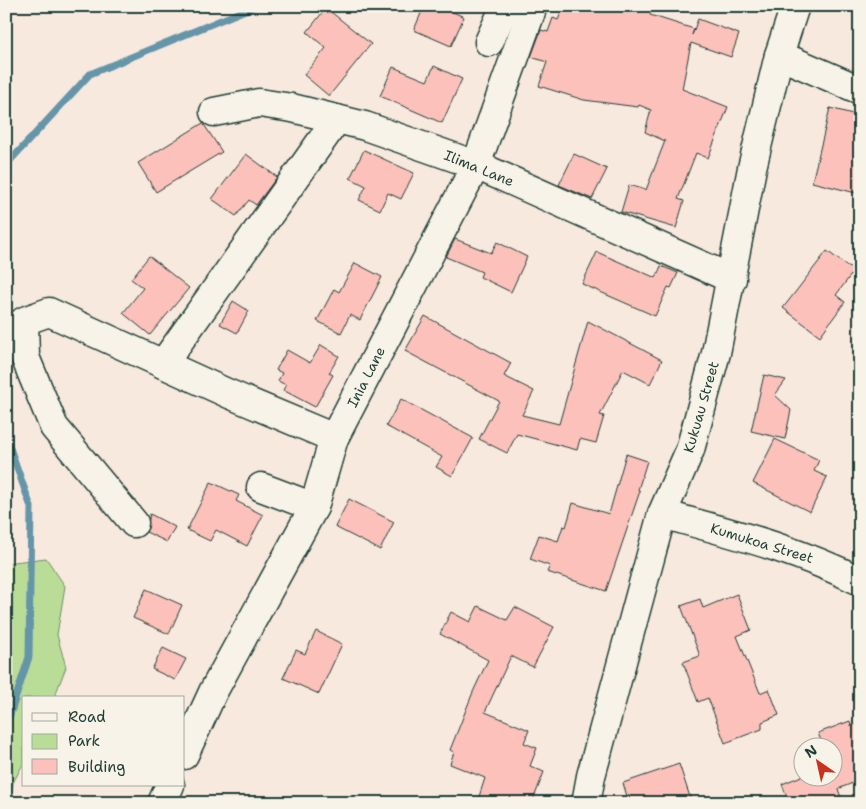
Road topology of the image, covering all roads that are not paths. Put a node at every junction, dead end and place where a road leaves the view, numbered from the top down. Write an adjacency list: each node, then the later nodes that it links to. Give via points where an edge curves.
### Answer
1 (505, 6): 4 (street)
2 (513, 6): 9 (street, Inia Lane, via 531,12)
3 (795, 6): 5 (street, Kukuau Street)
4 (489, 42)
5 (778, 55): 6 (street); 10 (street, Kukuau Street, via 752,168)
6 (860, 90)
7 (214, 112): 8 (street, Ilima Lane, via 259,103)
8 (337, 119): 9 (street, Ilima Lane); 11 (street)
9 (476, 165): 10 (street, Ilima Lane); 12 (street, Inia Lane)
10 (732, 279): 15 (street, Kukuau Street, via 690,450)
11 (163, 364): 12 (street); 16 (street, via 49,312 24,321 25,357 54,427)
12 (334, 438): 14 (street, Inia Lane)
13 (261, 487): 14 (street)
14 (314, 507): 18 (street, Inia Lane, via 213,692)
15 (662, 514): 17 (street, Kumukoa Street, via 774,544 820,561); 21 (street, Kukuau Street)
16 (134, 523)
17 (860, 581)
18 (185, 753)
19 (170, 786): 20 (street)
20 (162, 803)
21 (586, 803)

